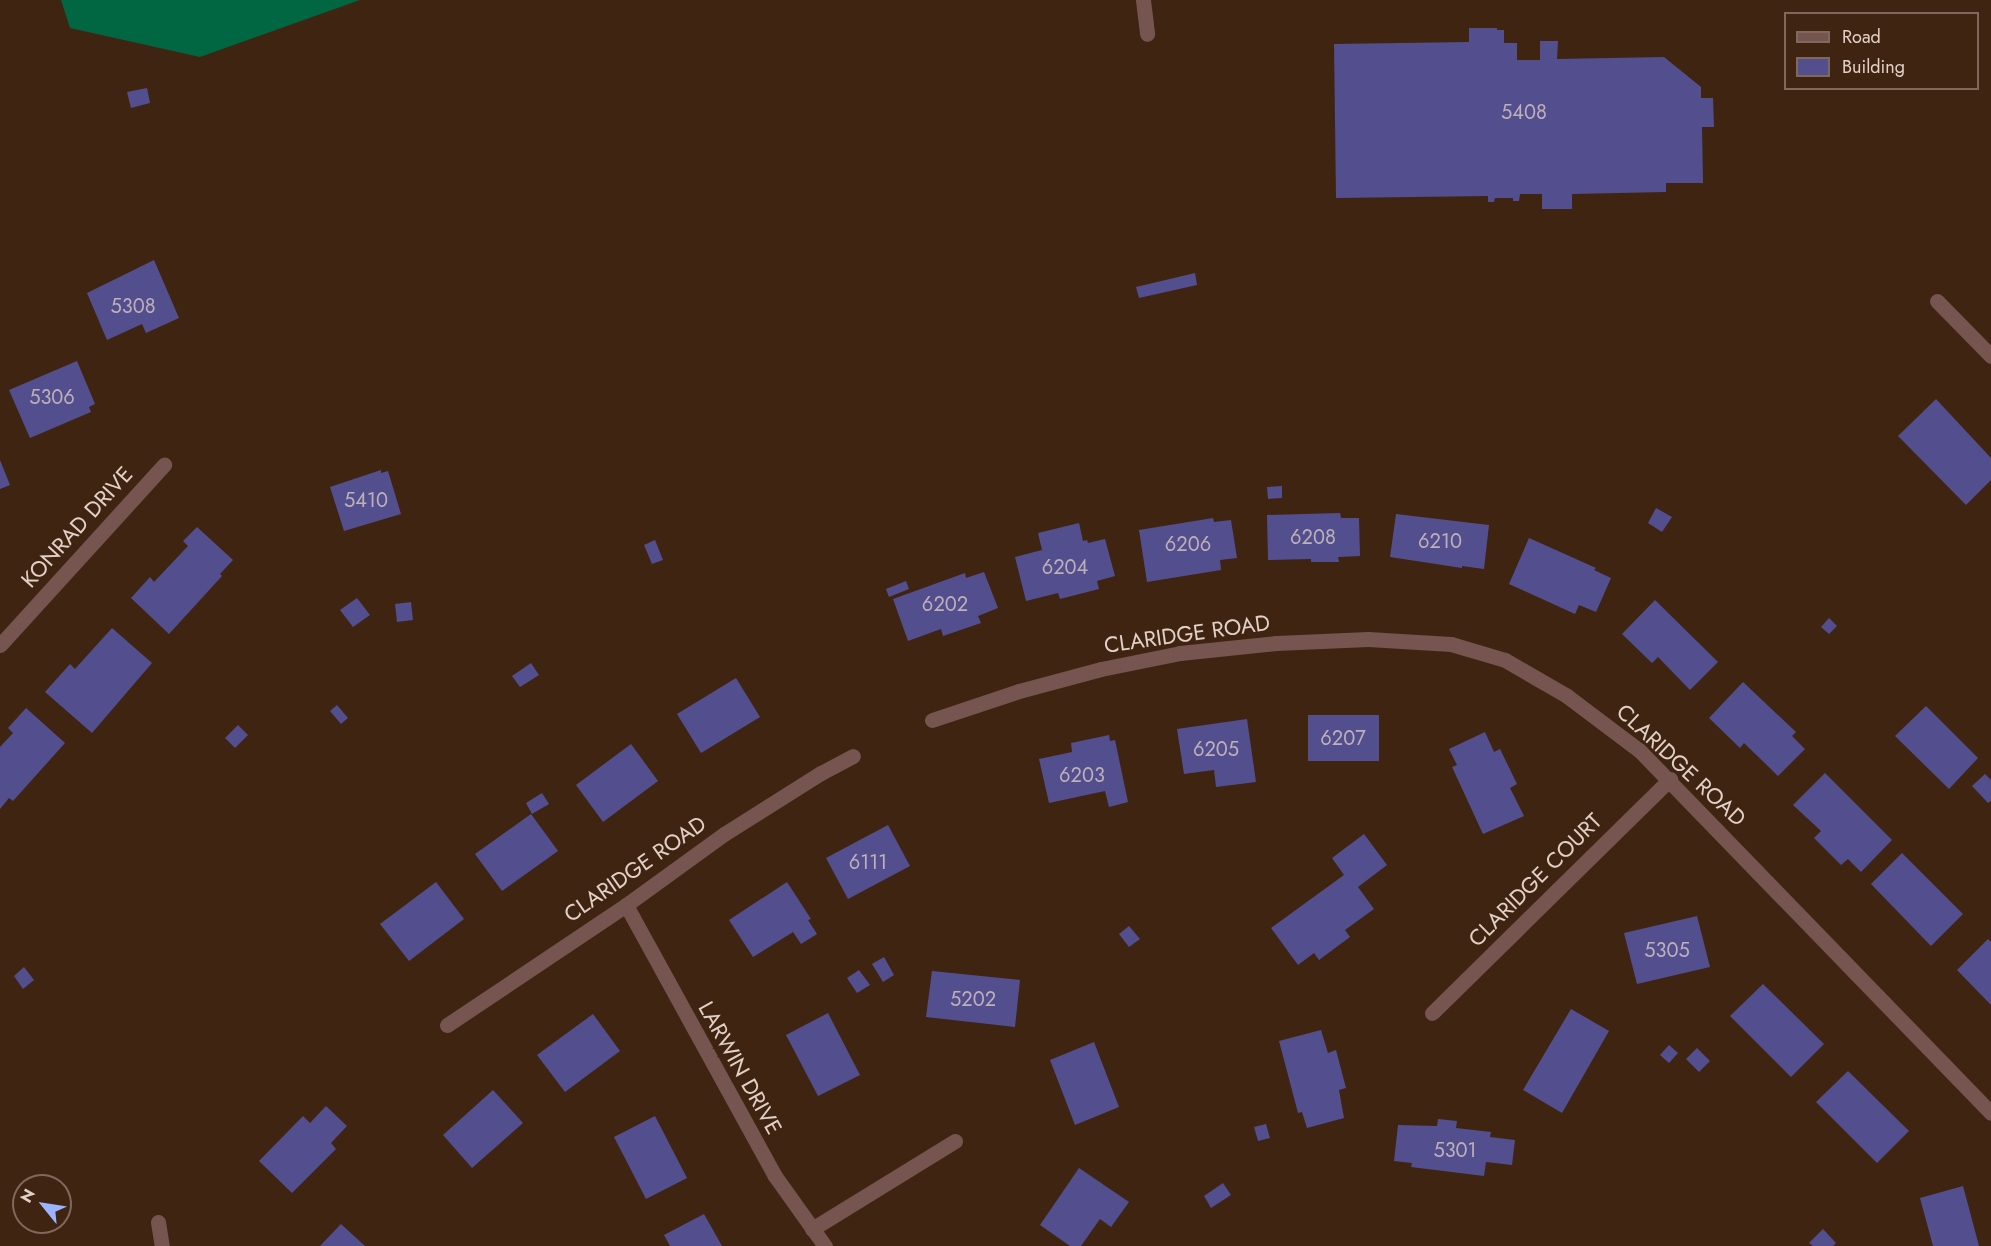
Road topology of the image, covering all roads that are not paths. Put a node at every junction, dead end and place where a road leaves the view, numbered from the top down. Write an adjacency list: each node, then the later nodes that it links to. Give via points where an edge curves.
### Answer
1 (1143, 0): 2 (street)
2 (1147, 34)
3 (1937, 301): 4 (street)
4 (1991, 356)
5 (164, 465): 6 (street, KONRAD DRIVE)
6 (0, 645)
7 (932, 720): 9 (street, CLARIDGE ROAD, via 1091,671 1180,653 1368,639 1452,644 1505,660 1567,696 1631,743)
8 (853, 756): 10 (street, CLARIDGE ROAD, via 724,834)
9 (1670, 779): 11 (street, CLARIDGE COURT); 13 (street, CLARIDGE ROAD)
10 (626, 905): 12 (street, CLARIDGE ROAD); 16 (street, LARWIN DRIVE, via 775,1176)
11 (1432, 1013)
12 (447, 1025)
13 (1991, 1113)
14 (955, 1141): 16 (street)
15 (158, 1222): 17 (street)
16 (812, 1229): 18 (street, LARWIN DRIVE)
17 (162, 1246)
18 (825, 1246)

